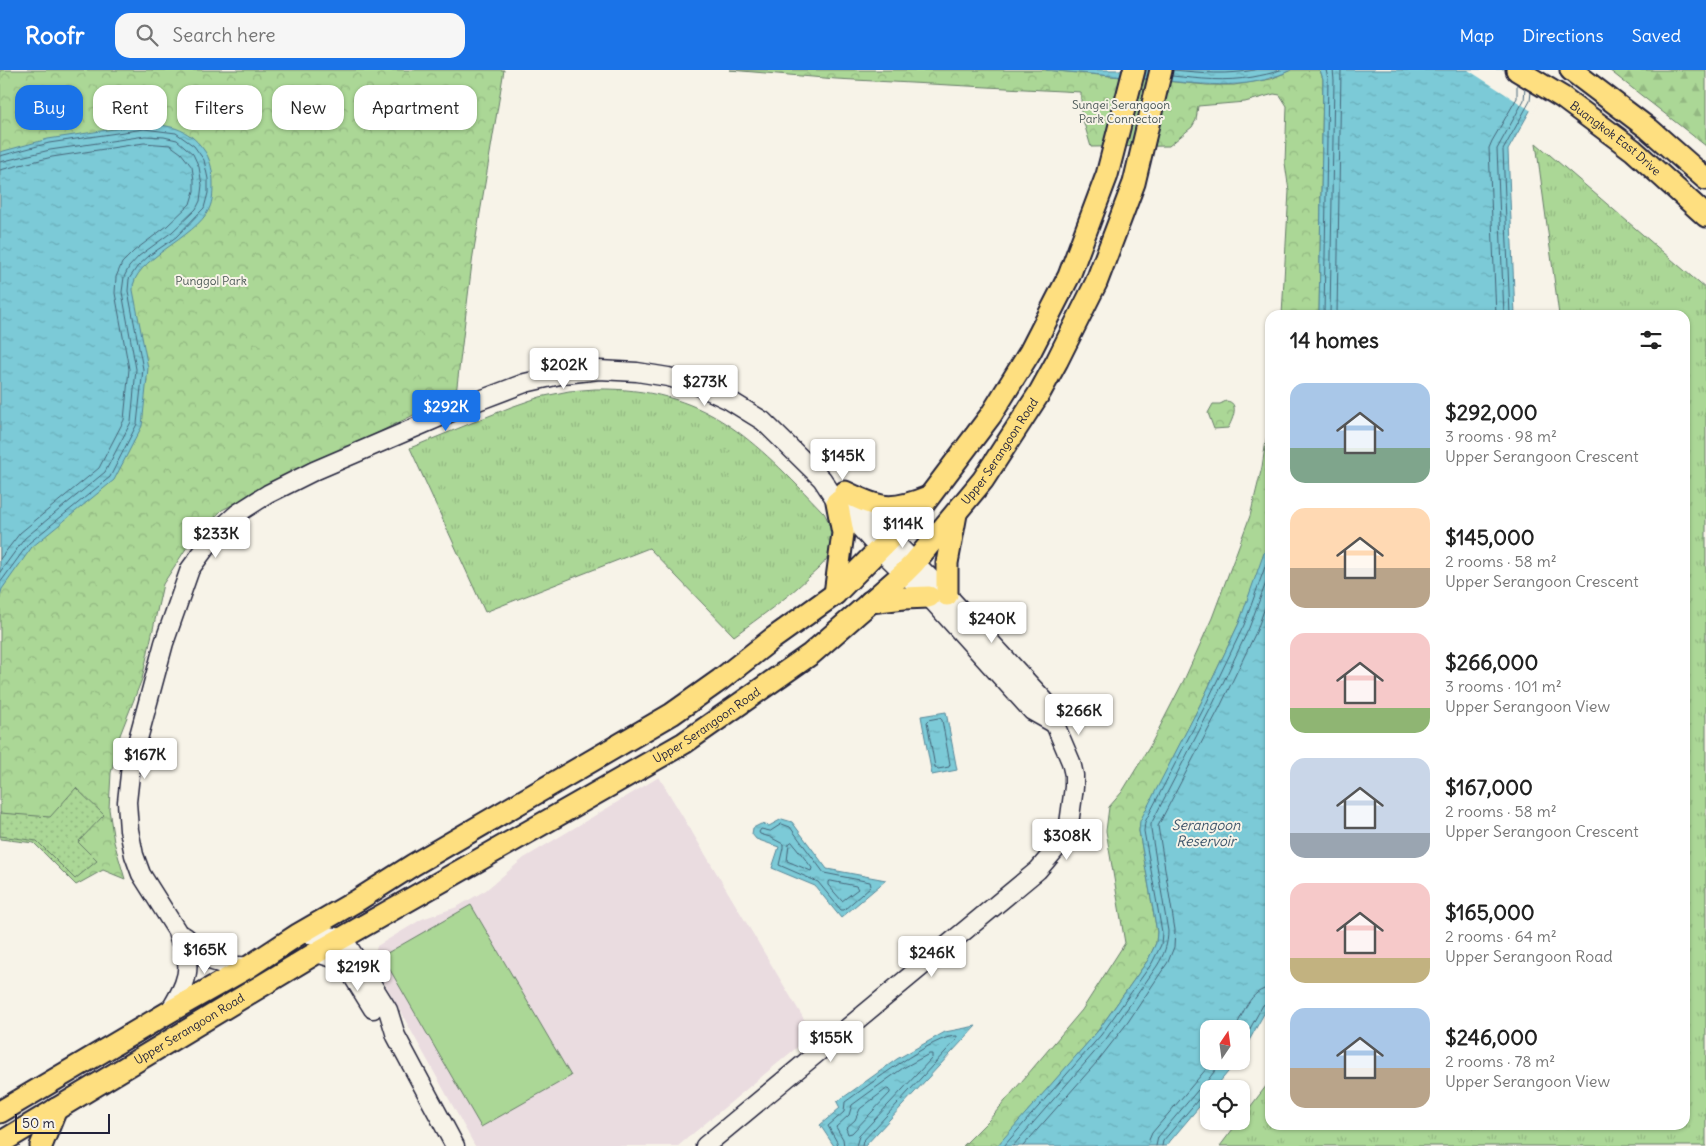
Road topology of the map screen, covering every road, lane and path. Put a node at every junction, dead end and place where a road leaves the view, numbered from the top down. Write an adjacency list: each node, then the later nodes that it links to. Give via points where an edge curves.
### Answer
1 (1134, 70): 7 (main road, Upper Serangoon Road, via 1107,175 1069,276 991,416)
2 (1161, 70): 9 (main road, Upper Serangoon Road, via 1134,183 1096,283 1040,392 983,480)
3 (1517, 70): 6 (main road, Buangkok East Drive, via 1633,150)
4 (1571, 70): 5 (main road, via 1649,129)
5 (1706, 179)
6 (1706, 216)
7 (929, 496): 8 (main road, via 893,508); 10 (main road, Upper Serangoon Road)
8 (841, 497): 10 (street); 12 (main road, via 843,533); 15 (street, via 764,421 729,400 668,376 599,370 564,374 525,384 475,402 314,471 238,513 218,531 190,569 166,635 131,765 126,802 134,855)
9 (957, 511): 11 (main road, Upper Serangoon Road); 13 (main road)
10 (884, 543): 11 (street); 12 (main road, Upper Serangoon Road)
11 (909, 568): 13 (street); 14 (main road, Upper Serangoon Road)
12 (835, 594): 16 (main road, Upper Serangoon Road, via 672,714)
13 (938, 596): 14 (main road); 29 (street, via 1032,712 1055,724 1072,762 1074,775 1069,824 1055,850 1038,870)
14 (870, 602): 17 (main road, Upper Serangoon Road, via 811,654 684,743)
15 (177, 932): 19 (street, via 188,938 198,953 209,959 233,967); 20 (street, via 178,942 187,958 187,972)
16 (299, 934): 17 (street); 19 (main road, Upper Serangoon Road)
17 (343, 938): 18 (main road, Upper Serangoon Road); 21 (street, via 388,1010)
18 (316, 953): 21 (street, via 336,959 347,968 375,1012); 24 (main road, Upper Serangoon Road)
19 (250, 966): 20 (main road, Upper Serangoon Road)
20 (169, 1012): 22 (main road, Upper Serangoon Road)
21 (396, 1036): 28 (street)
22 (46, 1084): 23 (main road); 25 (main road, Upper Serangoon Road)
23 (0, 1093)
24 (56, 1109): 26 (main road, Upper Serangoon Road); 27 (main road)
25 (0, 1112)
26 (0, 1143)
27 (41, 1146)
28 (455, 1146)
29 (706, 1146)

